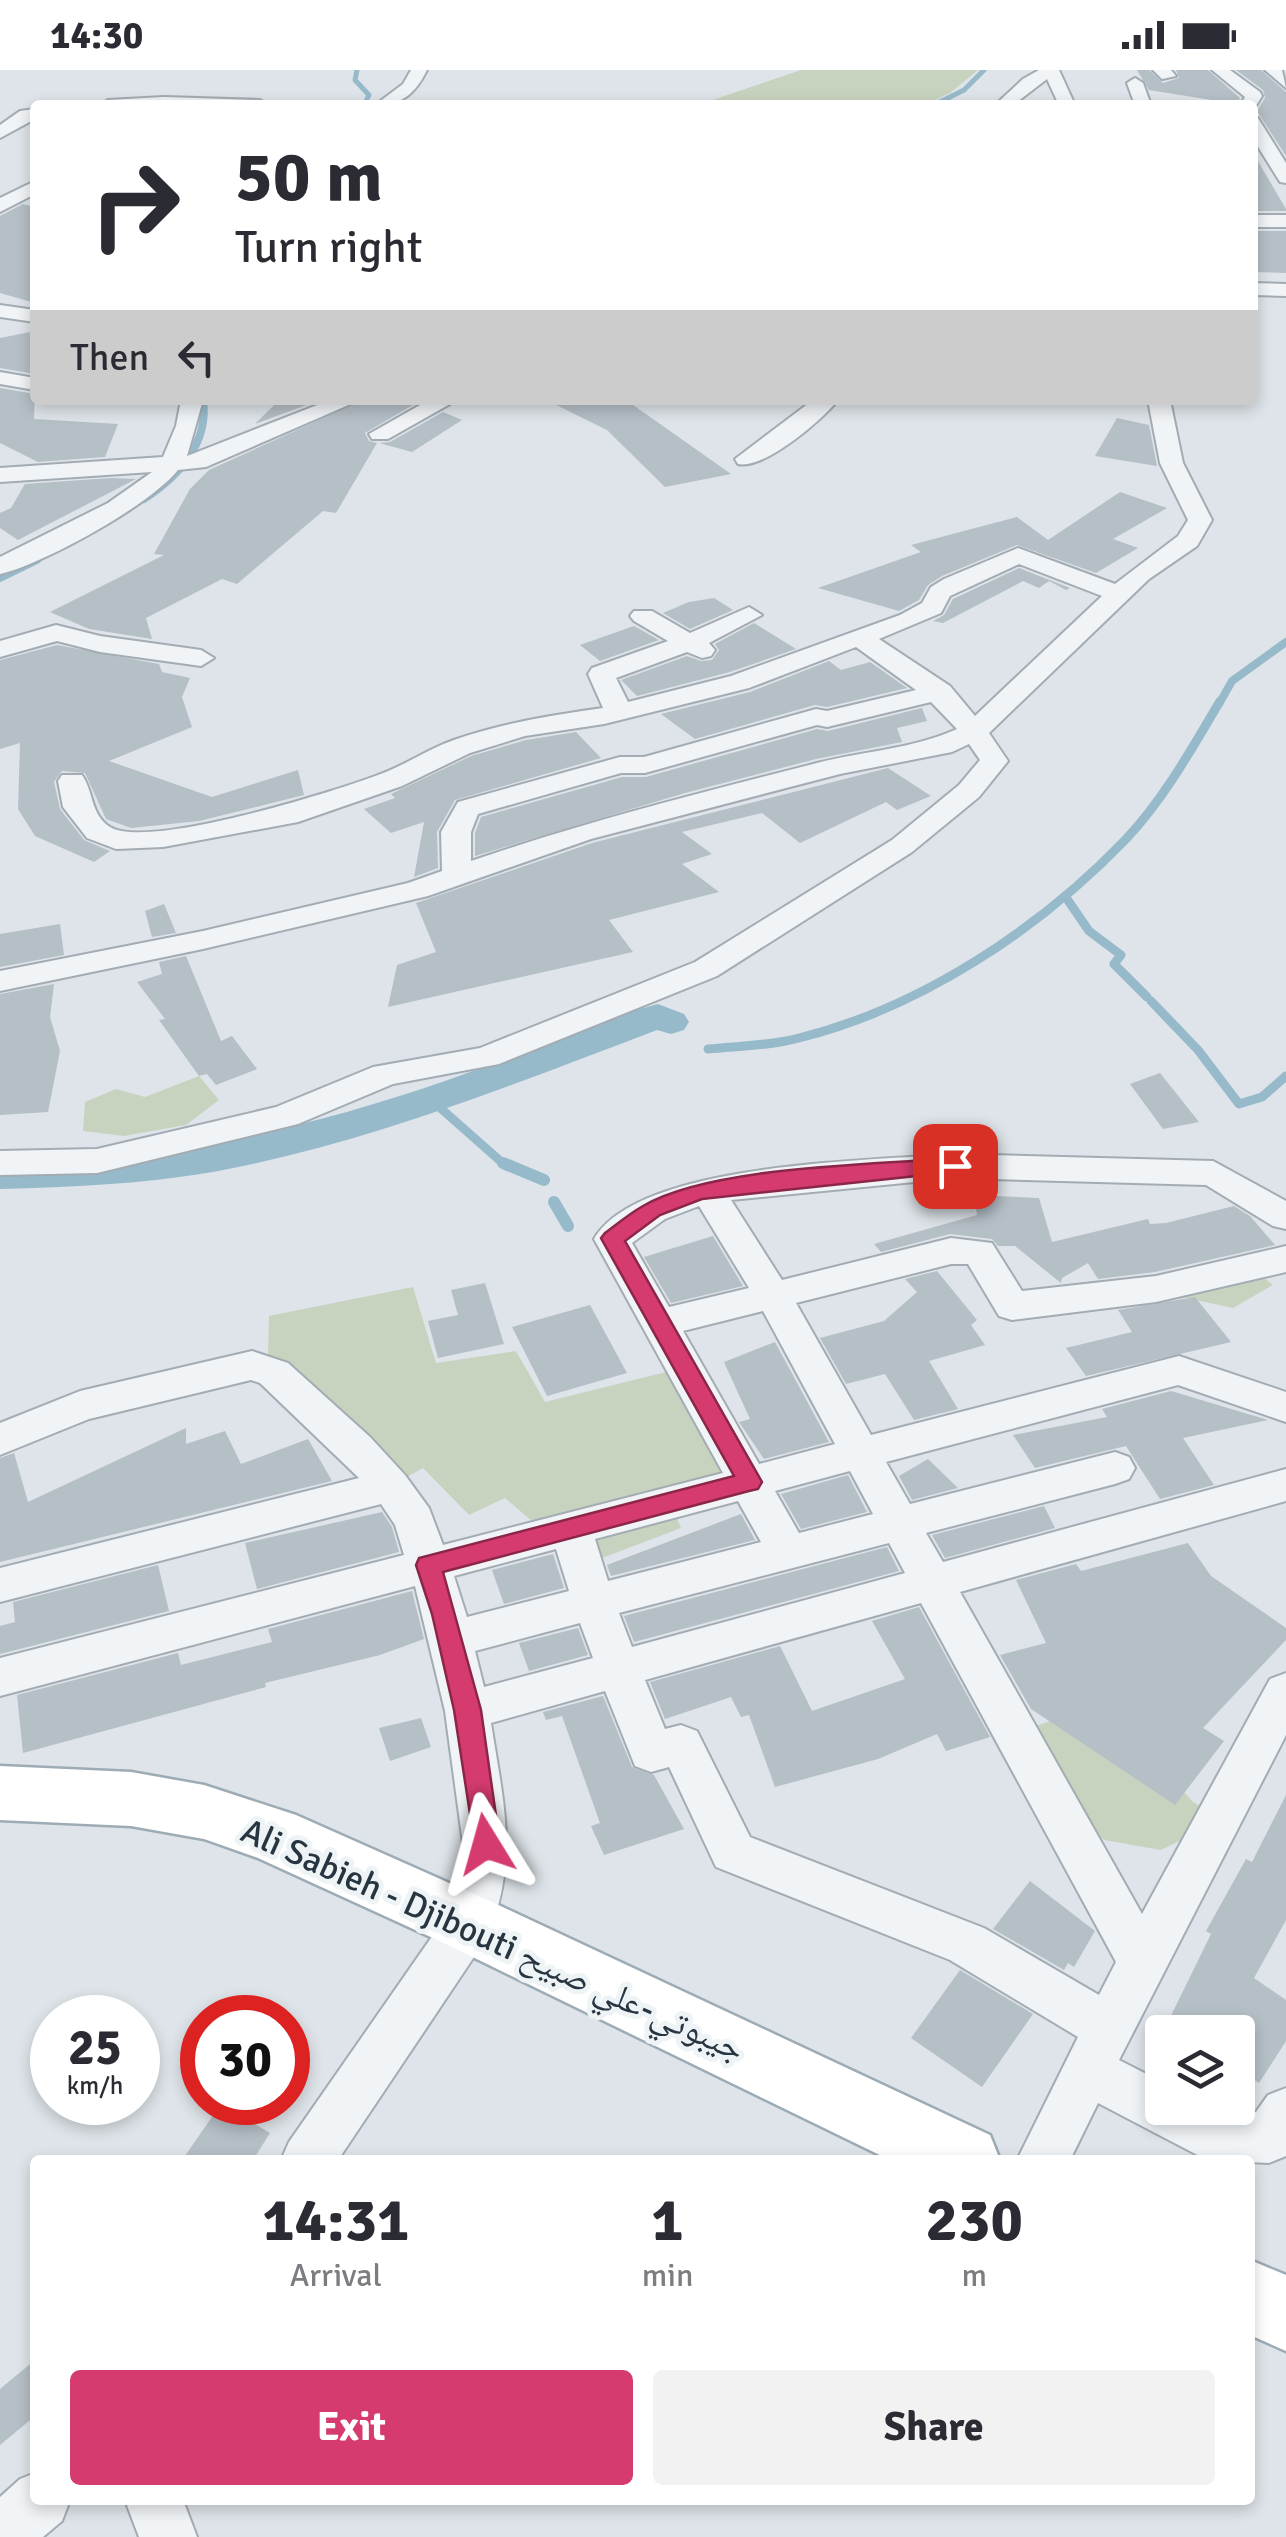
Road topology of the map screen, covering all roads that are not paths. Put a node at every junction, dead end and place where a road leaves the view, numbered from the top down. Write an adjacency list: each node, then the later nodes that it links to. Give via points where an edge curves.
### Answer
1 (420, 70): 9 (street)
2 (1051, 70): 10 (street); 11 (street)
3 (1220, 70): 13 (street, via 1248,88)
4 (1274, 70): 6 (street)
5 (1134, 83): 12 (street)
6 (1286, 83)
7 (204, 98): 8 (street)
8 (177, 100)
9 (390, 100)
10 (1014, 100)
11 (1065, 100)
12 (1140, 100)
13 (1251, 100)
14 (30, 115): 17 (street)
15 (1258, 131): 18 (street)
16 (1258, 135): 21 (street)
17 (0, 136): 19 (street)
18 (1286, 136)
19 (22, 144)
20 (1258, 163): 21 (street)
21 (1283, 168)
22 (30, 189): 23 (street)
23 (0, 206)
24 (1258, 221): 25 (street)
25 (1286, 221)
26 (1258, 289): 27 (street)
27 (1286, 290)
28 (0, 311): 29 (street)
29 (30, 315)
30 (0, 378): 31 (street)
31 (30, 383)
32 (192, 405): 39 (street)
33 (337, 405): 39 (street, via 198,462)
34 (436, 405): 37 (street)
35 (821, 405): 38 (street)
36 (1160, 405): 42 (street, via 1176,480 1200,520 1188,541)
37 (380, 434)
38 (746, 459)
39 (170, 464): 40 (street, via 31,470); 41 (street, via 132,498)
40 (3, 487)
41 (0, 567)
42 (1120, 594): 45 (street, via 1018,555 952,584 932,608); 52 (street)
43 (750, 615): 46 (street)
44 (643, 616): 46 (street)
45 (861, 639): 49 (street); 50 (street)
46 (689, 643): 49 (street, via 728,664); 51 (street, via 601,674)
47 (0, 649): 48 (street, via 56,632)
48 (201, 658)
49 (740, 682): 51 (street)
50 (940, 692): 52 (street); 54 (street, via 816,717 645,765 620,764 468,808 453,840)
51 (619, 712): 53 (street, via 521,728 288,816 163,838 116,840 97,832 77,807)
52 (974, 731): 54 (street, via 942,746 838,766 581,834); 56 (street, via 994,762 969,791 902,846 706,969 487,1058 385,1075 286,1116 96,1161)
53 (72, 781)
54 (458, 876): 55 (street, via 218,937)
55 (0, 981)
56 (0, 1163)
57 (708, 1192): 58 (street, via 955,1166 1214,1173); 60 (street); 61 (street, via 652,1210 612,1238)
58 (1283, 1212)
59 (1286, 1259): 60 (street, via 1156,1288 1012,1306 979,1252 951,1251)
60 (773, 1295): 61 (street); 64 (street)
61 (662, 1323): 66 (street)
62 (1286, 1406): 64 (street, via 1178,1370)
63 (0, 1440): 68 (street, via 80,1406 252,1365 274,1373)
64 (860, 1454): 66 (street); 69 (street)
65 (1116, 1468): 69 (street)
66 (749, 1482): 70 (street); 71 (street)
67 (1286, 1485): 73 (street)
68 (391, 1486): 72 (street, via 414,1520); 74 (street)
69 (898, 1524): 71 (street); 73 (street)
70 (571, 1528): 72 (street); 75 (street)
71 (788, 1552): 75 (street)
72 (428, 1565): 76 (street); 78 (street)
73 (930, 1583): 77 (street); 83 (street)
74 (0, 1585)
75 (593, 1602): 76 (street); 77 (street)
76 (450, 1638): 80 (street)
77 (618, 1669): 80 (street); 84 (street, via 651,1752 681,1745 733,1852 968,1944)
78 (0, 1677)
79 (1286, 1692): 83 (street)
80 (468, 1710): 82 (street, via 486,1844)
81 (0, 1793): 82 (main road, Ali Sabieh - Djibouti جيبوتي-علي صبيح, via 131,1799 204,1812 274,1835)
82 (469, 1922): 86 (street); 87 (main road, Ali Sabieh - Djibouti جيبوتي-علي صبيح)
83 (1142, 1961): 84 (street)
84 (1098, 2049): 85 (street, via 1219,2139 1268,2137); 88 (street)
85 (1286, 2114)
86 (310, 2155)
87 (955, 2155)
88 (1045, 2155)
89 (1255, 2298): 90 (main road)
90 (1286, 2314)
91 (35, 2505): 93 (street)
92 (156, 2505): 94 (street)
93 (0, 2536)
94 (168, 2537)

